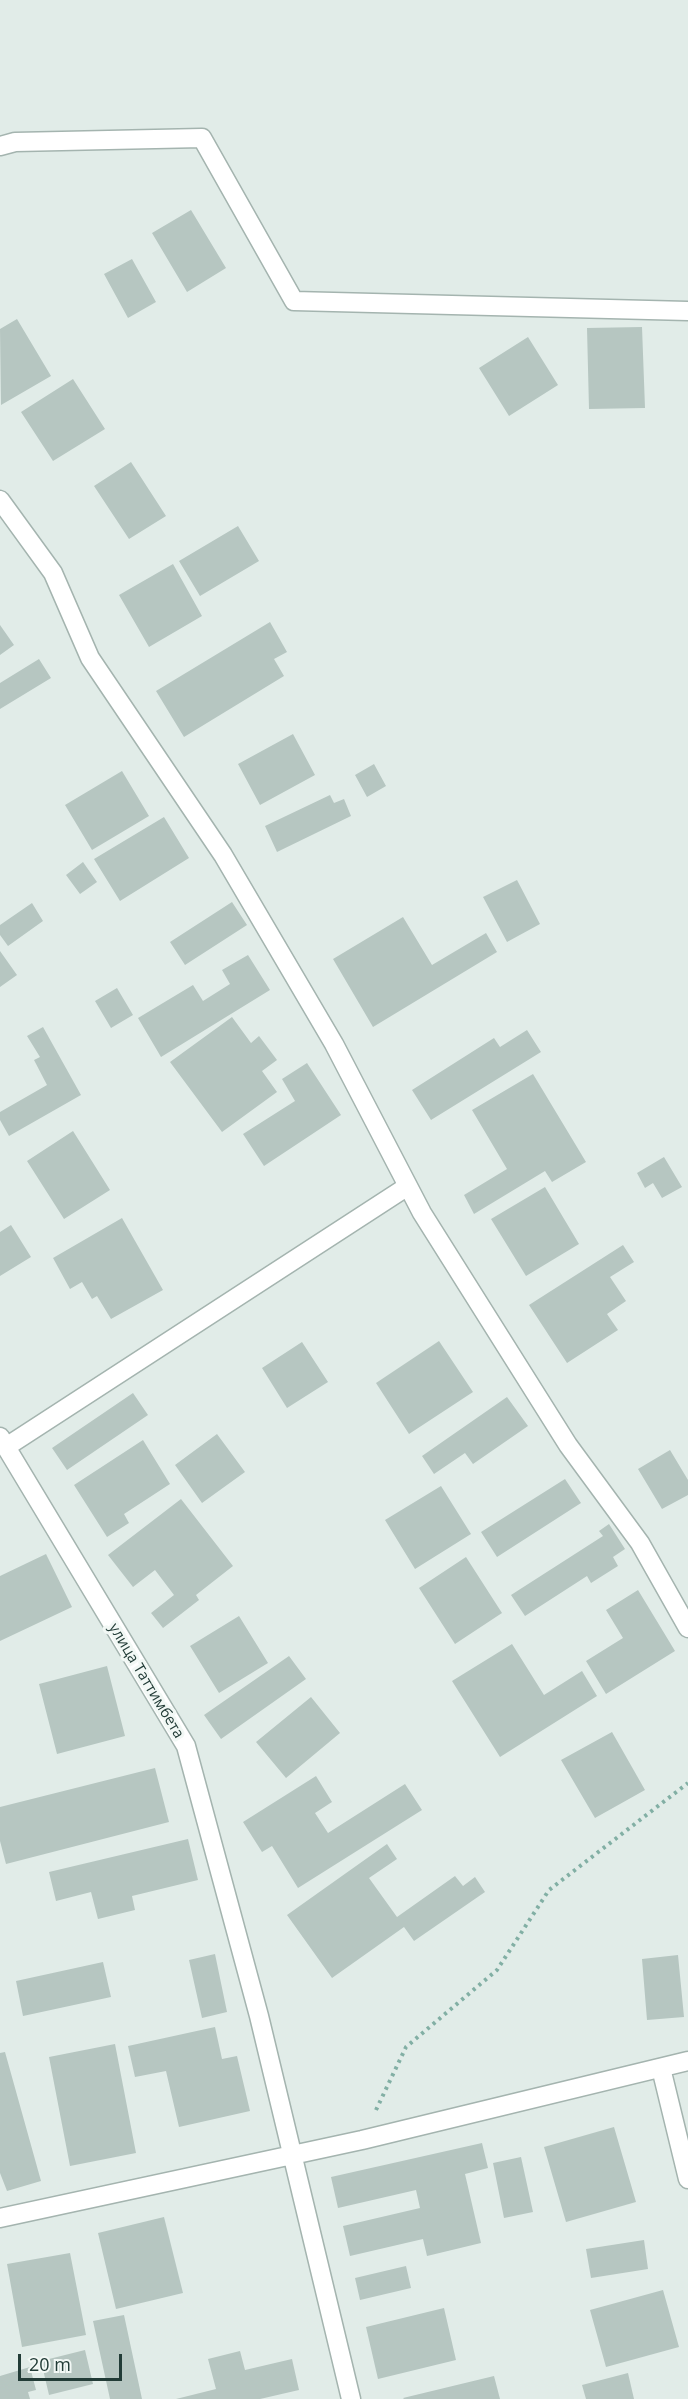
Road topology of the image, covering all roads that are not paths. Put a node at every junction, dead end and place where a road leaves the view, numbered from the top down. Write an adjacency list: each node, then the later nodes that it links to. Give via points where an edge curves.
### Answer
1 (0, 146): 2 (street, via 15,142 202,138 294,301)
2 (688, 311)
3 (0, 500): 4 (street, via 53,573 90,658 223,855 334,1044)
4 (408, 1186): 5 (street); 6 (street, via 568,1445 640,1543)
5 (3, 1442): 9 (street, улица Таттимбета, via 186,1746 259,2016)
6 (688, 1628)
7 (688, 2061): 8 (street)
8 (661, 2068): 9 (street); 10 (street)
9 (291, 2154): 11 (street); 12 (street, улица Таттимбета)
10 (688, 2179)
11 (0, 2218)
12 (351, 2399)

